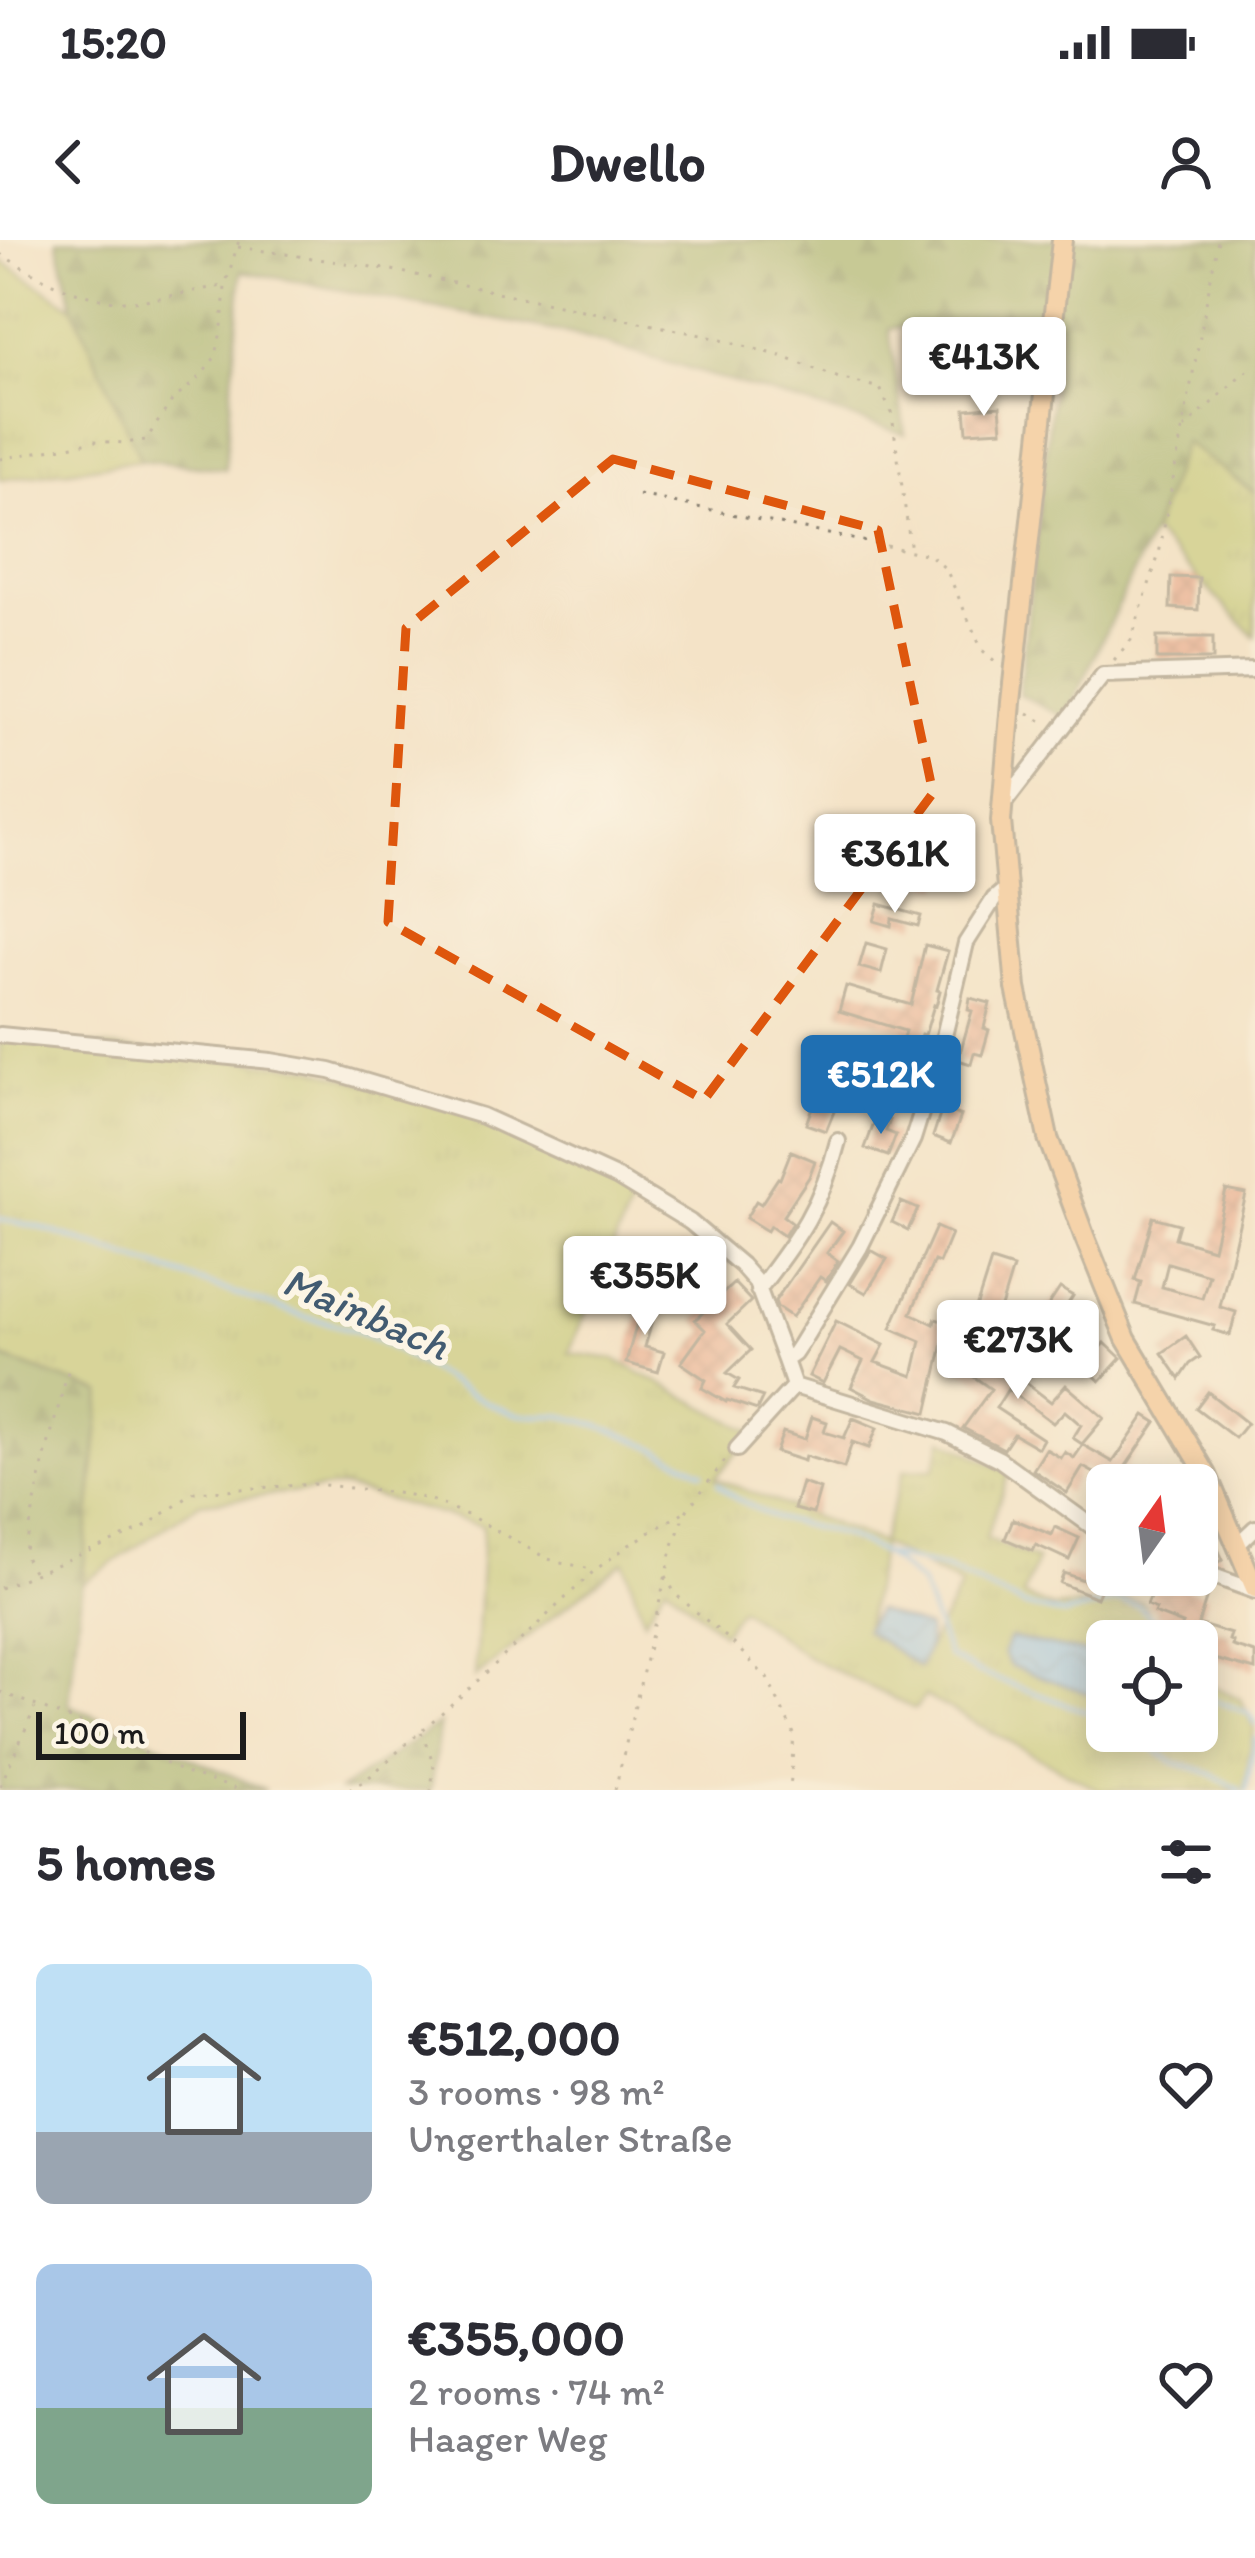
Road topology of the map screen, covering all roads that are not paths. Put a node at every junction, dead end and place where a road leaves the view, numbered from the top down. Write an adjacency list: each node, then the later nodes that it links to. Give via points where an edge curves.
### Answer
1 (1062, 240): 3 (main road)
2 (1255, 670): 3 (street, via 1103,675)
3 (1001, 813): 4 (main road)
4 (1006, 888): 8 (street, via 966,943 913,1139 860,1247); 13 (main road, via 1016,988 1048,1138 1126,1339 1208,1475)
5 (0, 1035): 7 (street, via 330,1070 482,1116 618,1178 690,1222)
6 (838, 1141): 7 (street, via 815,1210)
7 (758, 1289): 8 (street)
8 (785, 1360): 9 (street)
9 (794, 1387): 10 (street); 11 (street, via 947,1433 999,1459)
10 (737, 1449)
11 (1086, 1522)
12 (1255, 1528): 13 (street)
13 (1238, 1545): 15 (main road)
14 (1218, 1577): 15 (street)
15 (1255, 1590)

